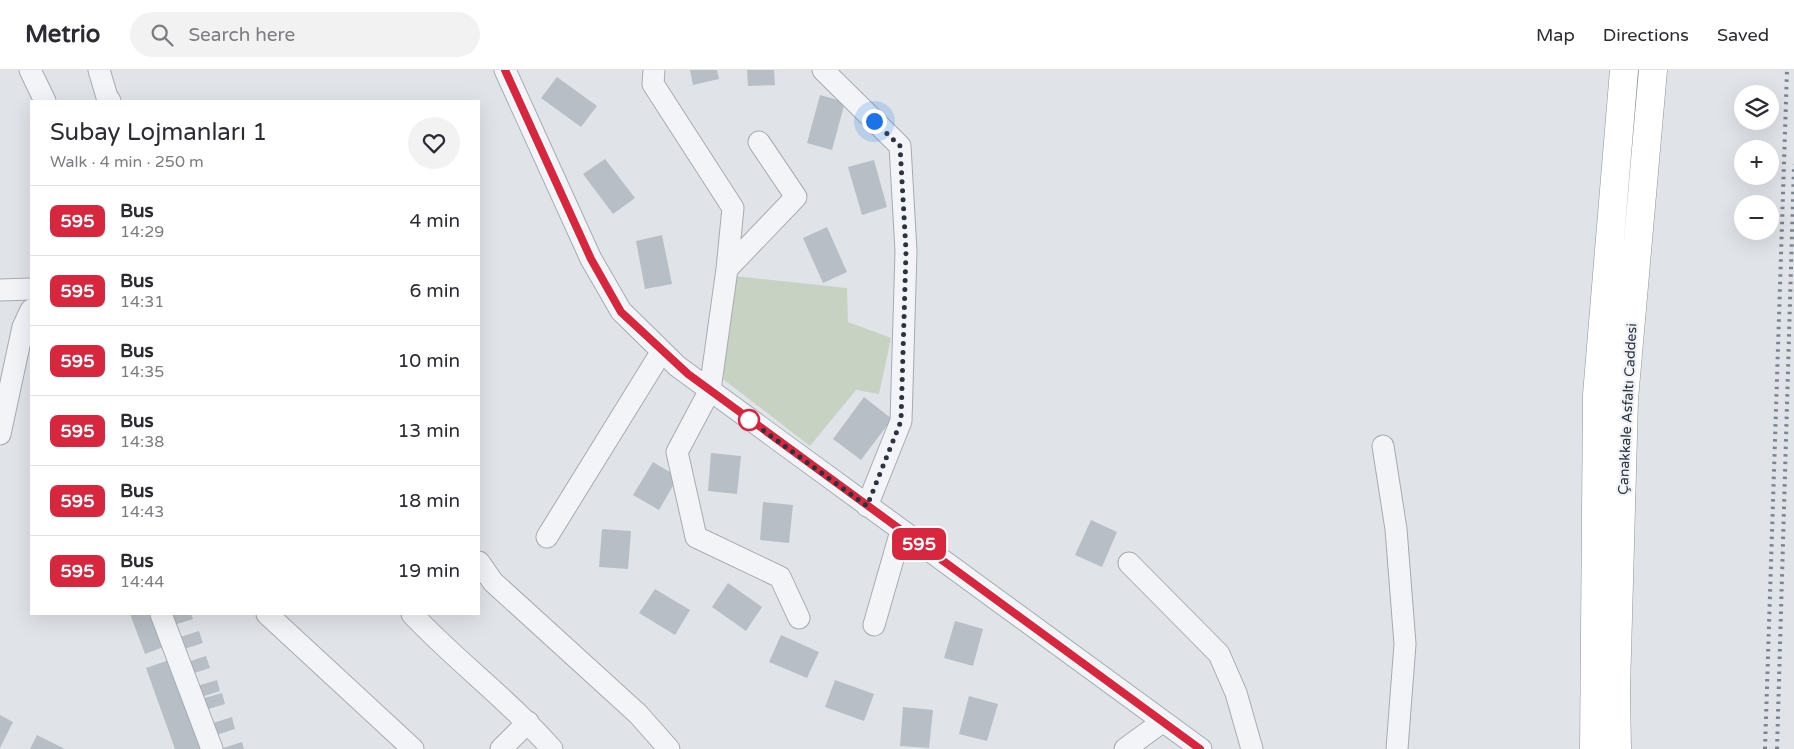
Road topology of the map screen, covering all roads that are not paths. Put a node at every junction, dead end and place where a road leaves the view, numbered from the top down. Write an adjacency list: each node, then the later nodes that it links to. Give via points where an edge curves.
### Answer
1 (30, 70): 8 (street)
2 (99, 70): 9 (street)
3 (505, 70): 15 (street, via 591,259 621,312)
4 (654, 70): 11 (street, via 653,84 733,208)
5 (823, 70): 19 (street, via 900,146 906,251 901,421)
6 (1624, 70): 40 (highway, Çanakkale Asfaltı Caddesi, via 1597,395)
7 (1653, 70): 41 (highway, Çanakkale Asfaltı Caddesi, via 1624,399)
8 (44, 100)
9 (109, 100)
10 (759, 142): 11 (street, via 796,197)
11 (728, 269): 16 (street)
12 (30, 289): 13 (street)
13 (0, 290)
14 (30, 312): 17 (street, via 23,327)
15 (662, 352): 16 (street); 21 (street)
16 (710, 390): 19 (street); 27 (street, via 676,452 696,537 780,577)
17 (0, 434)
18 (1384, 446): 39 (street, via 1396,529 1405,644)
19 (867, 506): 20 (street)
20 (900, 531): 28 (street); 30 (street)
21 (547, 537)
22 (480, 563): 35 (street, via 493,582 638,714)
23 (1129, 563): 38 (street, via 1219,654 1236,693)
24 (162, 615): 31 (street)
25 (268, 615): 32 (street)
26 (413, 615): 29 (street)
27 (799, 618)
28 (874, 625)
29 (528, 722): 33 (street); 34 (street)
30 (1162, 722): 36 (street); 37 (street)
31 (212, 749)
32 (412, 749)
33 (502, 749)
34 (552, 749)
35 (669, 749)
36 (1125, 749)
37 (1200, 749)
38 (1252, 749)
39 (1397, 749)
40 (1594, 749)
41 (1617, 749)

